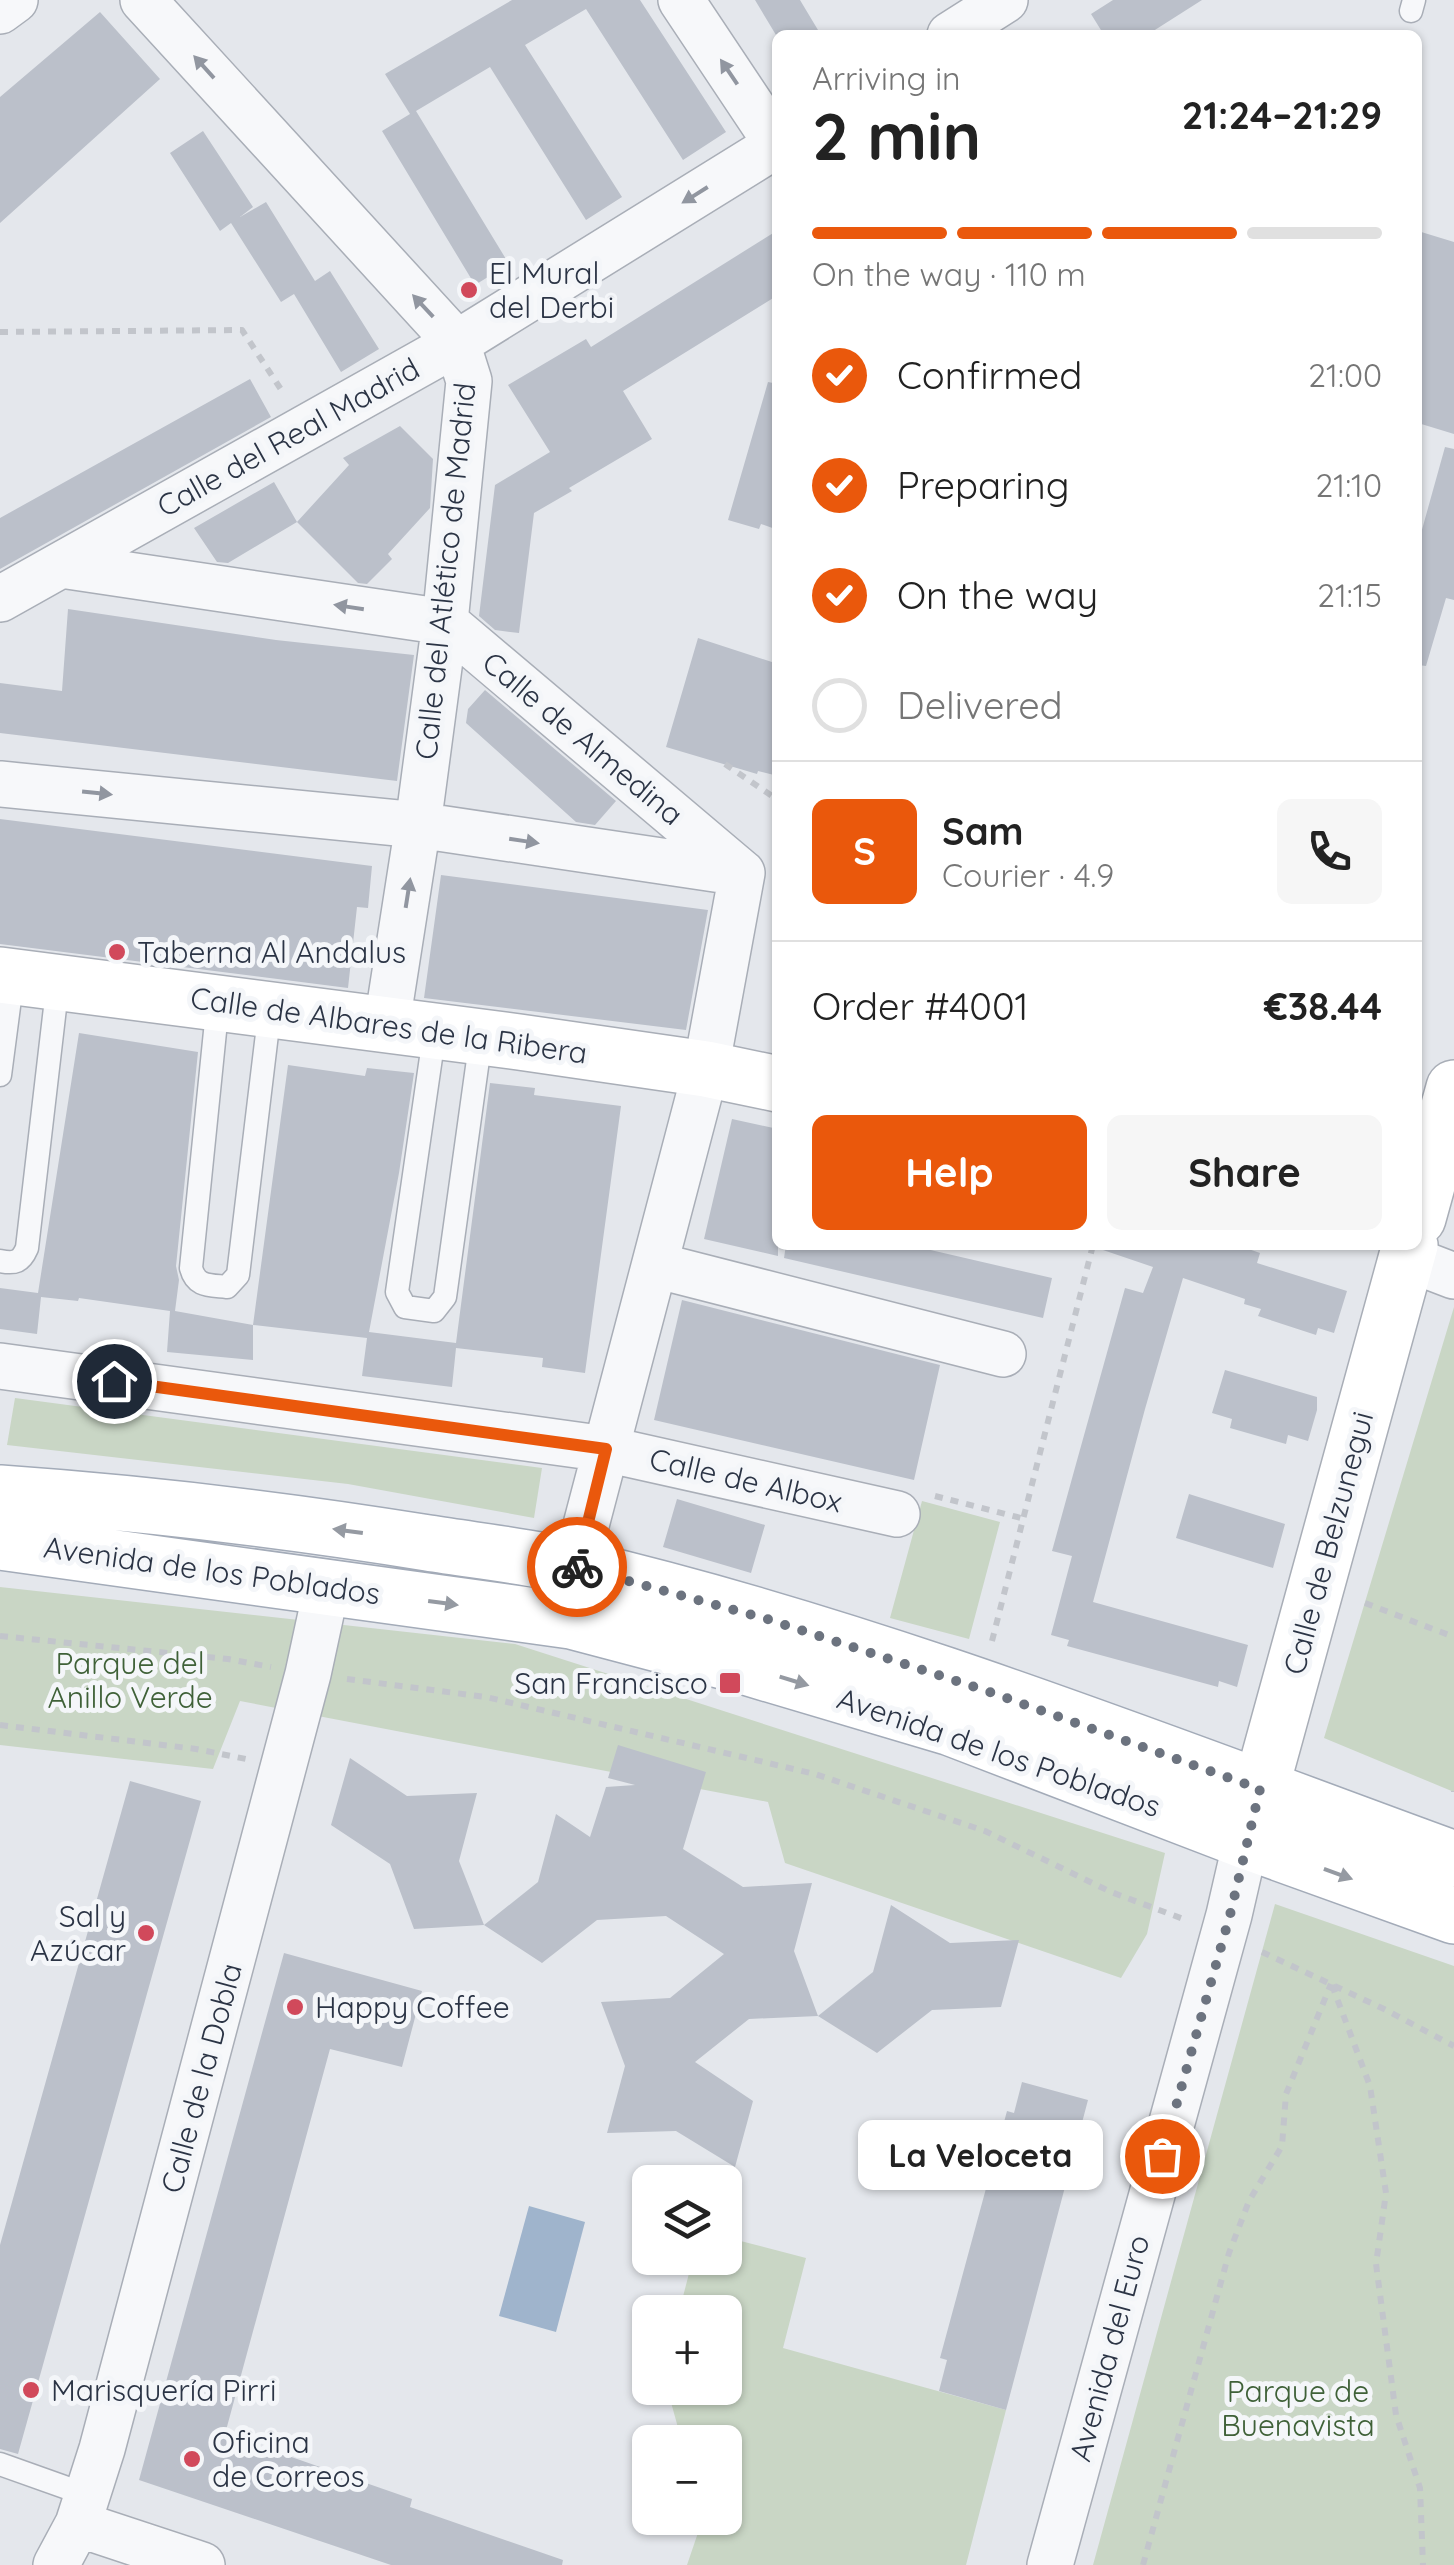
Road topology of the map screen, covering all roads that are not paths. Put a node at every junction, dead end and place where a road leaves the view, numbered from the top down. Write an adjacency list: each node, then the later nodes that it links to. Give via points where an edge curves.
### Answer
1 (15, 0): 5 (street)
2 (143, 0): 9 (street, Calle del Atlético de Madrid, one-way to 2)
3 (681, 0): 7 (street, one-way to 3)
4 (1005, 0): 6 (street)
5 (0, 12)
6 (958, 30)
7 (772, 136)
8 (772, 147): 9 (street, Calle del Real Madrid, one-way to 9)
9 (457, 343): 10 (street, Calle del Real Madrid); 12 (street, Calle del Atlético de Madrid, via 469,382)
10 (61, 565): 11 (street, Calle del Real Madrid); 12 (street, one-way to 10)
11 (0, 599)
12 (445, 622): 14 (street, Calle del Atlético de Madrid); 15 (street, Calle de Almedina)
13 (0, 784): 14 (street, one-way to 14)
14 (418, 825): 15 (street, one-way to 15); 18 (street, Calle del Atlético de Madrid, one-way to 14)
15 (742, 873): 19 (street)
16 (24, 978): 17 (main road, Calle de Albares de la Ribera); 20 (lane); 25 (lane, via 27,1248 13,1264)
17 (244, 1005): 17 (lane, via 190,1268 200,1284 227,1287 238,1274); 18 (main road, Calle de Albares de la Ribera)
18 (434, 1030): 18 (lane, via 397,1292 404,1307 434,1311 445,1297); 19 (main road, Calle de Albares de la Ribera)
19 (706, 1069): 21 (main road, Calle de Albares de la Ribera); 26 (street)
20 (0, 1075)
21 (772, 1083)
22 (1454, 1088): 23 (main road, Calle de Belzunegui)
23 (1422, 1208)
24 (1411, 1250): 35 (main road, Calle de Belzunegui)
25 (0, 1261)
26 (655, 1265): 27 (street); 29 (street)
27 (1003, 1354)
28 (0, 1366): 29 (street, Calle de Albox)
29 (606, 1449): 31 (street, Calle de Albox); 33 (street)
30 (0, 1493): 33 (main road, Avenida de los Poblados, one-way to 30, via 346,1530)
31 (908, 1503)
32 (0, 1542): 34 (main road, Avenida de los Poblados)
33 (576, 1567): 35 (main road, Avenida de los Poblados, via 767,1619)
34 (327, 1586): 36 (main road, Avenida de los Poblados, one-way to 36, via 572,1621 749,1668 951,1728); 40 (street, Calle de la Dobla)
35 (1260, 1789): 36 (main road, Calle de Belzunegui); 37 (main road, Avenida de los Poblados)
36 (1246, 1841): 38 (main road, Avenida de los Poblados, one-way to 38); 43 (street, Avenida del Euro)
37 (1454, 1859)
38 (1454, 1916)
39 (0, 2464): 40 (lane)
40 (82, 2509): 41 (street, Calle de la Dobla); 42 (street)
41 (56, 2565)
42 (202, 2565)
43 (1050, 2565)

